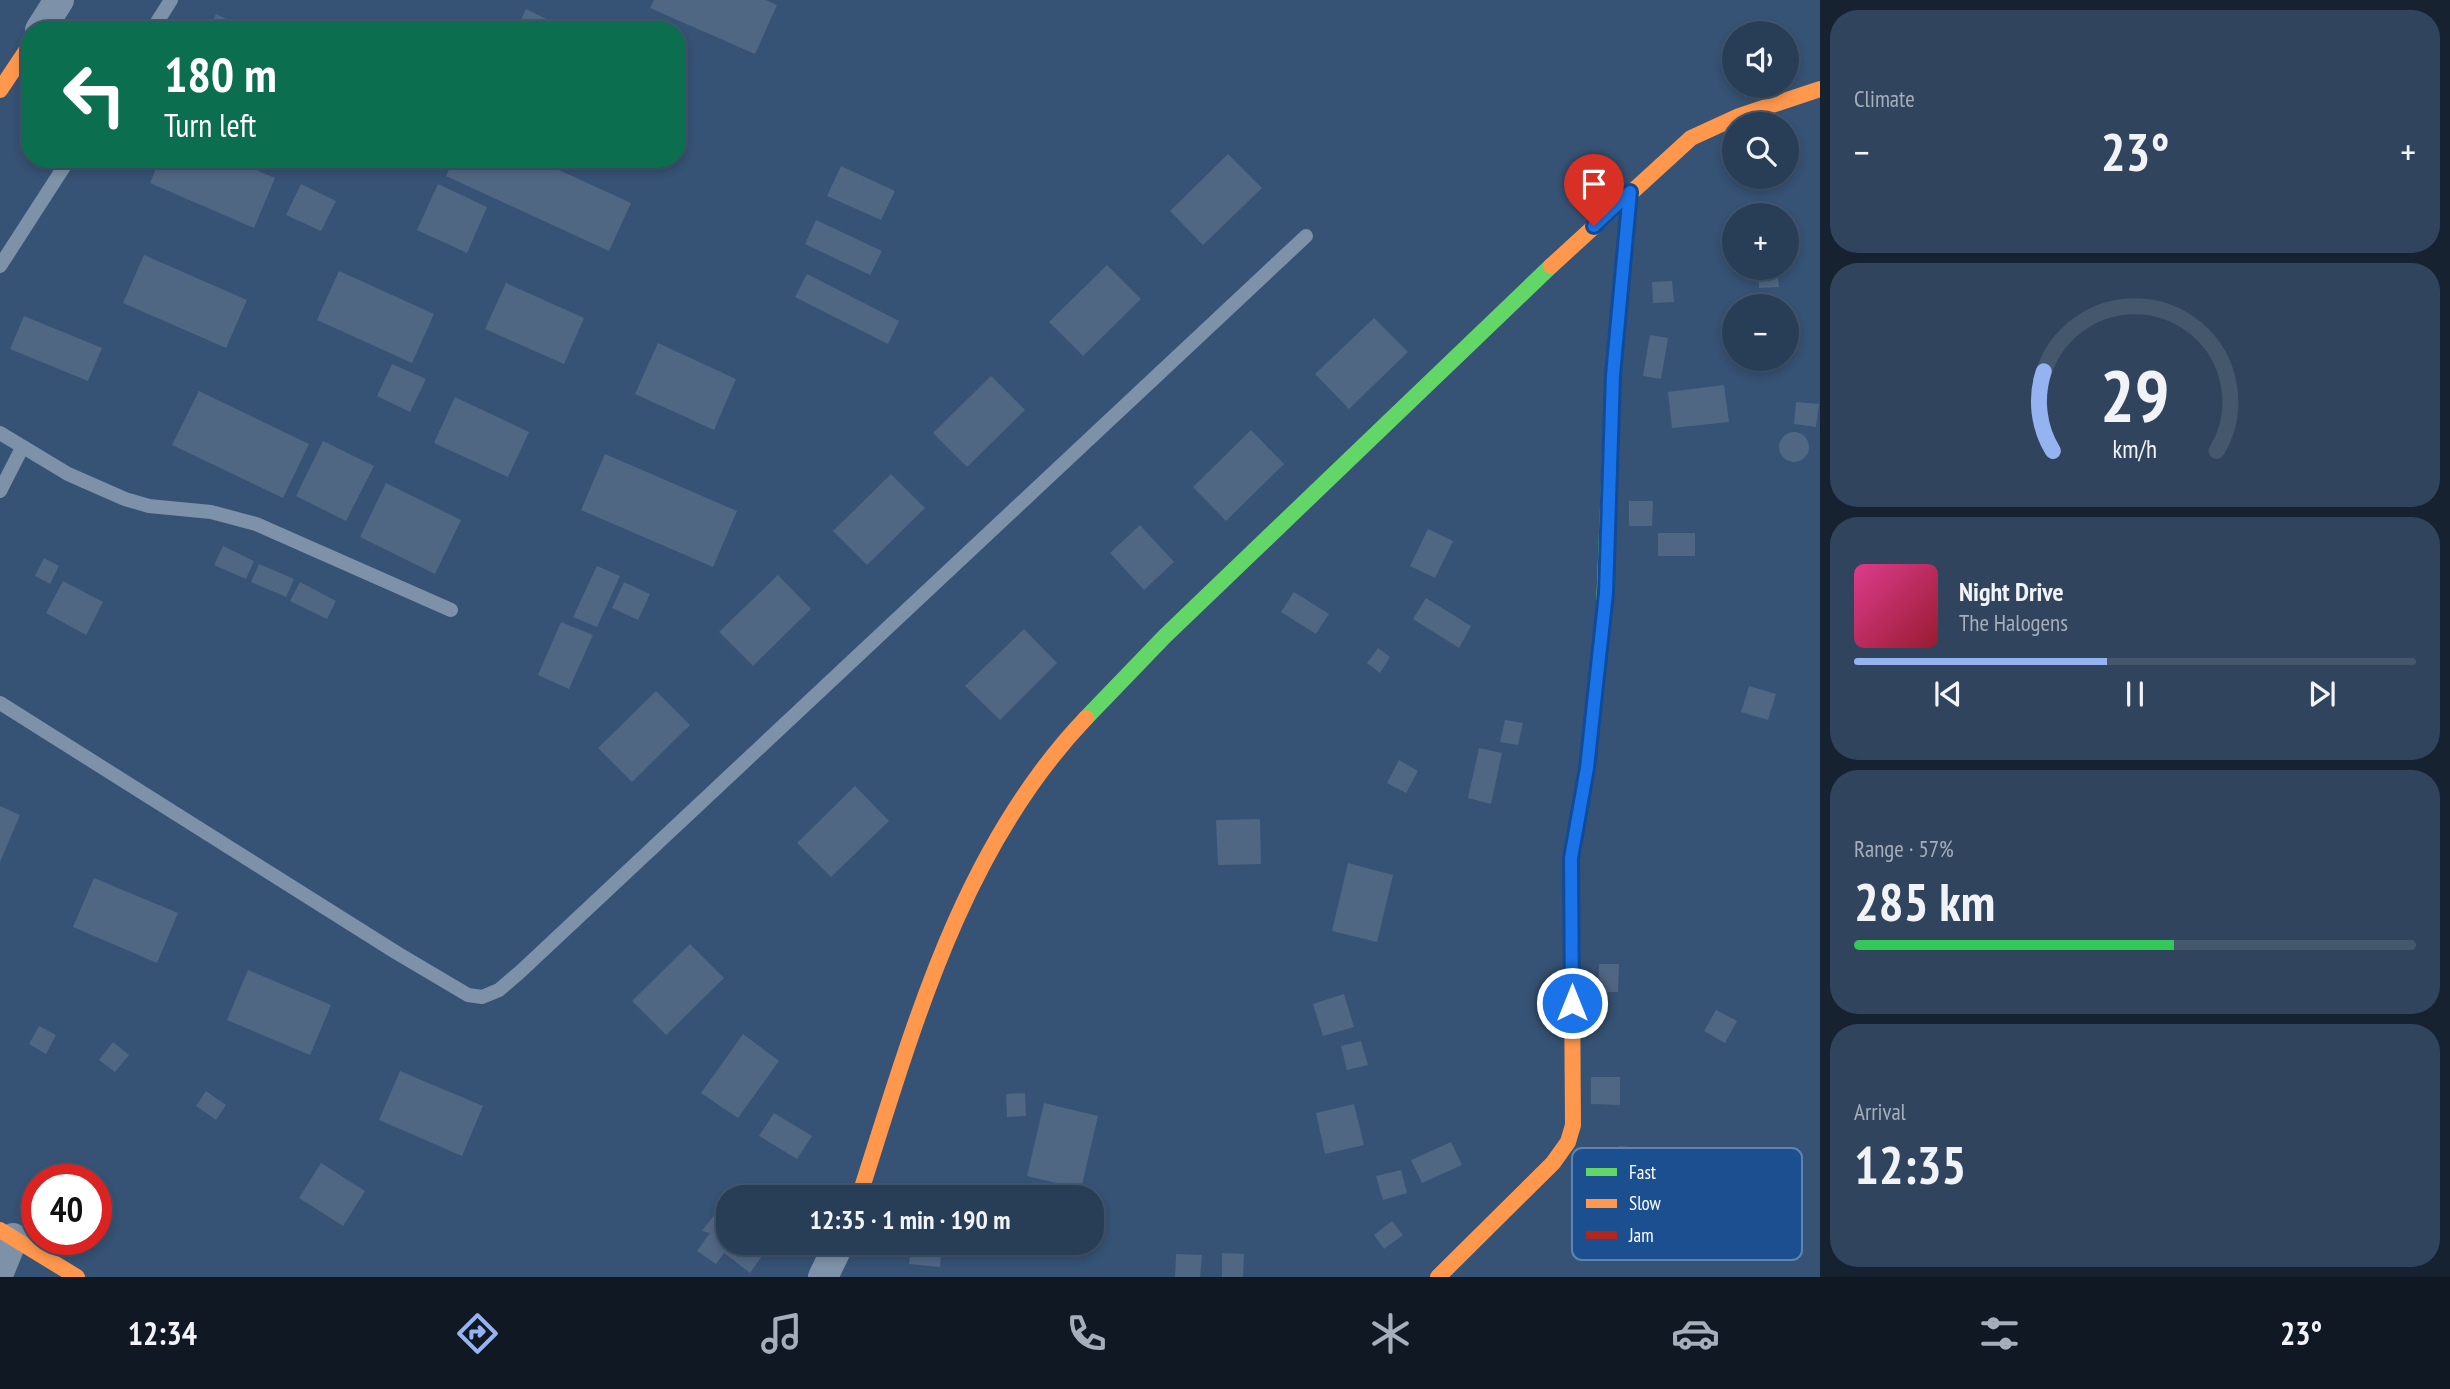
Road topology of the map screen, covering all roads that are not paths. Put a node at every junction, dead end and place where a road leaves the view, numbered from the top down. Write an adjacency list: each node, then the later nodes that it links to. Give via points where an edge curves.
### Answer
1 (59, 0): 3 (street)
2 (171, 0): 4 (lane)
3 (46, 21)
4 (158, 21)
5 (21, 58): 7 (street)
6 (1820, 89): 9 (street, via 1739,116 1691,138)
7 (0, 90)
8 (63, 168): 11 (lane)
9 (1630, 192): 17 (street, via 1165,636 1034,780 999,834 926,990); 23 (street, via 1613,375 1606,593 1587,768 1571,858 1573,1125 1553,1163)
10 (1306, 236): 16 (lane, via 520,972 482,997 468,995 419,966)
11 (0, 266)
12 (0, 433): 13 (lane)
13 (22, 449): 14 (lane); 15 (lane, via 125,499 256,524)
14 (0, 491)
15 (451, 610)
16 (0, 703)
17 (863, 1185)
18 (7, 1234): 20 (street); 21 (street)
19 (834, 1255): 22 (street)
20 (0, 1269)
21 (77, 1277)
22 (823, 1277)
23 (1438, 1277)

